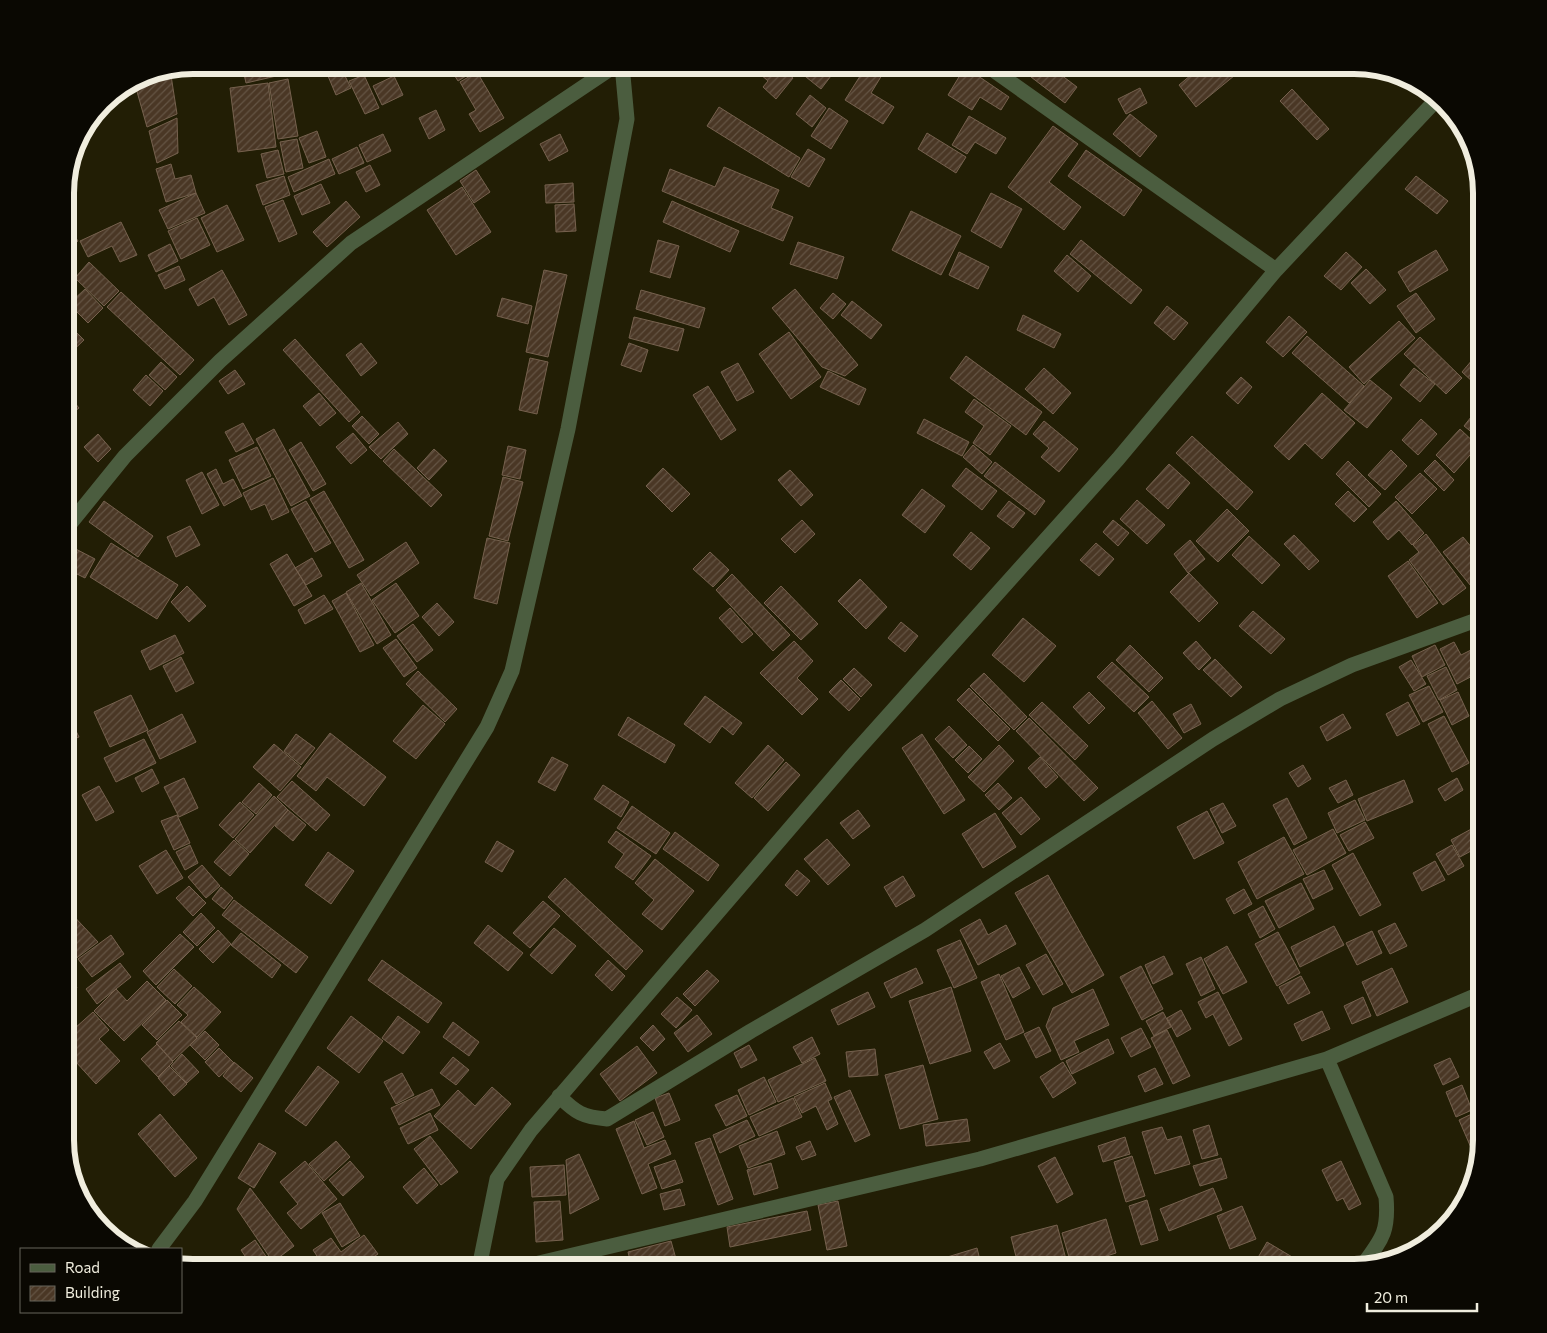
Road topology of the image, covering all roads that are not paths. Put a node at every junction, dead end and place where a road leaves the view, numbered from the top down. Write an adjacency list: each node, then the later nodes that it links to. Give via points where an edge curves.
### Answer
1 (603, 74): 6 (street, via 351,243 220,362 125,456)
2 (623, 74): 11 (street, via 627,119 618,177 568,429 512,671 487,727 195,1201)
3 (999, 74): 5 (street)
4 (1433, 103): 5 (street)
5 (1276, 270): 10 (street, via 1118,459 851,757)
6 (74, 519)
7 (1473, 621): 10 (street, via 1352,665 1280,699 1205,744 925,930 608,1119 587,1118)
8 (1473, 997): 9 (street)
9 (1327, 1060): 12 (street, via 1386,1197 1388,1219 1383,1236); 14 (street, via 980,1160)
10 (559, 1096): 13 (street, via 497,1179)
11 (160, 1248)
12 (1367, 1258)
13 (480, 1259)
14 (560, 1259)

